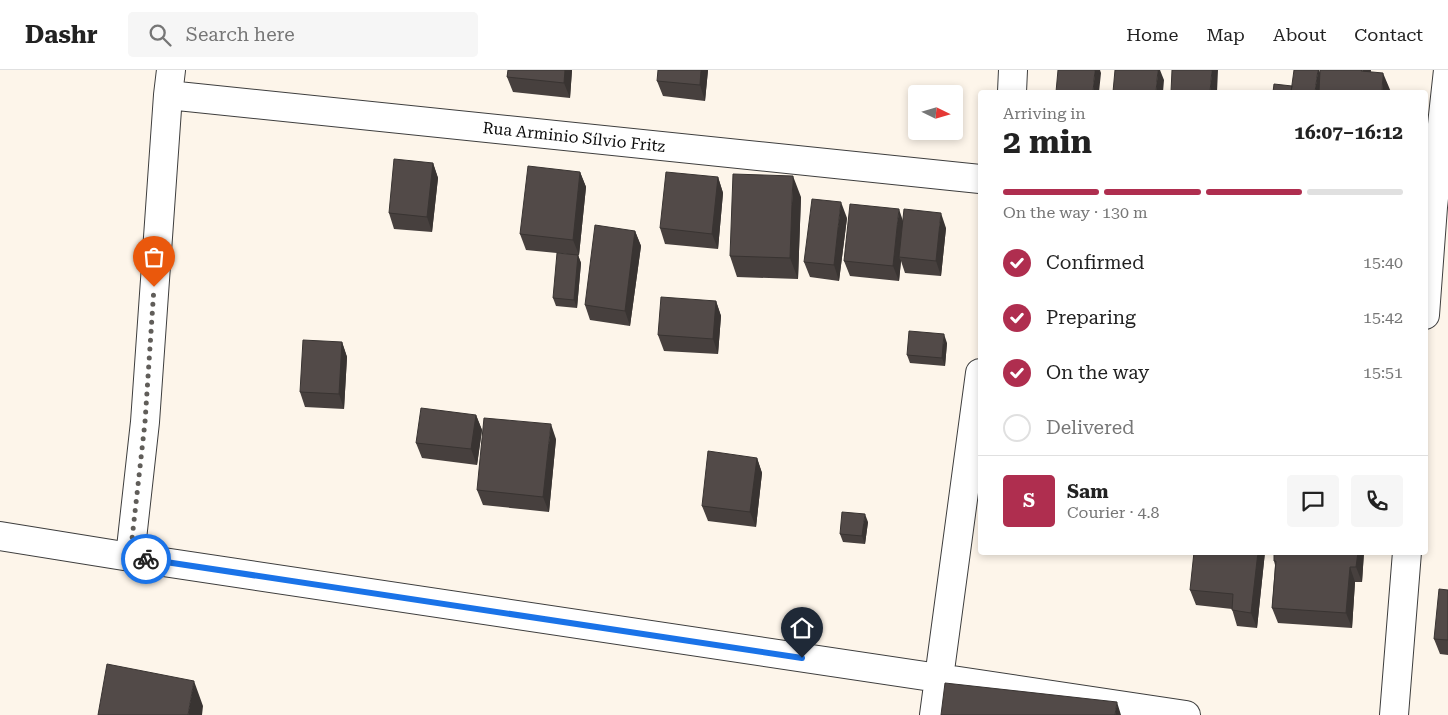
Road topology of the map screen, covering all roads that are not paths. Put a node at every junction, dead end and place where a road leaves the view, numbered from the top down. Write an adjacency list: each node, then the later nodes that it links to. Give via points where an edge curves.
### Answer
1 (1013, 70): 4 (street)
2 (1448, 70): 6 (street)
3 (170, 82): 5 (street, Rua Arminio Sílvio Fritz); 11 (street, via 145,422)
4 (1012, 90)
5 (978, 179)
6 (1435, 208): 7 (street)
7 (1428, 283)
8 (978, 388): 12 (street)
9 (0, 536): 11 (street)
10 (1407, 555): 15 (street)
11 (130, 557): 12 (street)
12 (940, 679): 13 (street); 14 (street)
13 (934, 715)
14 (1186, 715)
15 (1394, 715)

